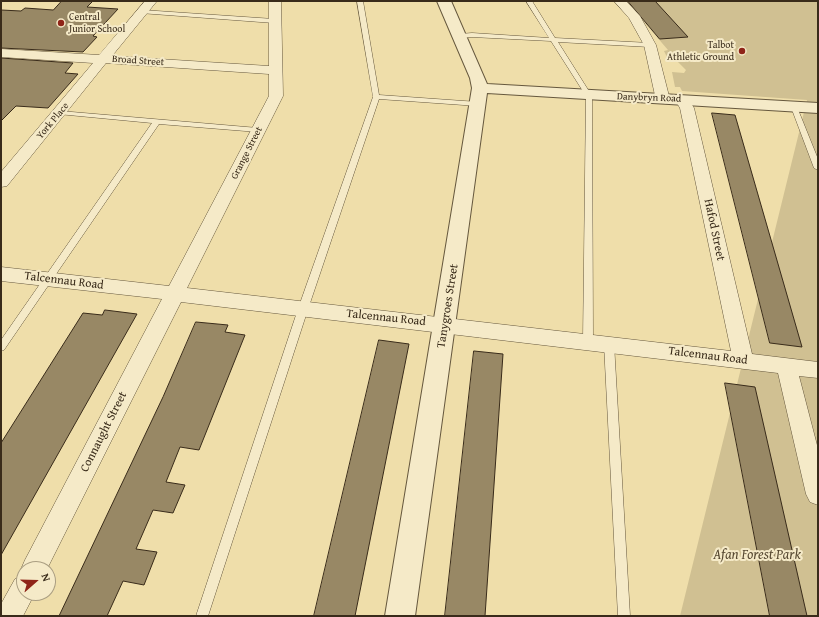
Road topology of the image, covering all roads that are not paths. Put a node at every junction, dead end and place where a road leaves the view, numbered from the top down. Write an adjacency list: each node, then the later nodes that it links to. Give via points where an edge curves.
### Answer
1 (151, 1): 7 (street, York Place)
2 (275, 1): 8 (street, Grange Street)
3 (360, 1): 17 (lane)
4 (444, 1): 9 (street, Tanygroes Street)
5 (528, 1): 10 (lane)
6 (620, 1): 11 (street, via 634,16)
7 (142, 12): 8 (lane); 13 (street, York Place, via 111,48)
8 (274, 21): 14 (street, Grange Street)
9 (460, 36): 10 (lane); 15 (street, Tanygroes Street, via 478,78)
10 (553, 40): 11 (lane); 16 (lane)
11 (650, 45): 18 (street)
12 (1, 53): 13 (street, Broad Street)
13 (105, 59): 14 (street, Broad Street); 22 (street, York Place)
14 (274, 70): 24 (street, Grange Street, via 276,96)
15 (479, 96): 16 (street, Danybryn Road); 17 (lane); 31 (street, Tanygroes Street)
16 (589, 96): 18 (street, Danybryn Road); 32 (lane)
17 (376, 97): 30 (lane)
18 (663, 100): 19 (street, Danybryn Road)
19 (682, 100): 20 (street, Danybryn Road); 35 (street, Hafod Street, via 687,108)
20 (794, 107): 21 (street, Danybryn Road); 25 (lane)
21 (818, 108)
22 (60, 113): 23 (lane); 26 (street, York Place)
23 (157, 122): 24 (lane); 28 (lane)
24 (258, 130): 29 (street, Grange Street)
25 (818, 168)
26 (1, 182)
27 (1, 274): 28 (street, Talcennau Road)
28 (49, 279): 29 (street, Talcennau Road); 34 (lane)
29 (175, 295): 30 (street, Talcennau Road); 39 (street, Connaught Street)
30 (303, 309): 31 (street, Talcennau Road); 42 (lane)
31 (445, 325): 32 (street, Talcennau Road); 43 (street, Tanygroes Street)
32 (588, 342): 33 (street, Talcennau Road)
33 (609, 344): 35 (street, Talcennau Road); 44 (lane)
34 (1, 347)
35 (743, 360): 36 (street, Talcennau Road)
36 (786, 365): 37 (street, Talcennau Road); 38 (street)
37 (818, 370)
38 (818, 494)
39 (38, 561)
40 (18, 601): 41 (street)
41 (10, 616)
42 (202, 616)
43 (400, 616)
44 (624, 616)

